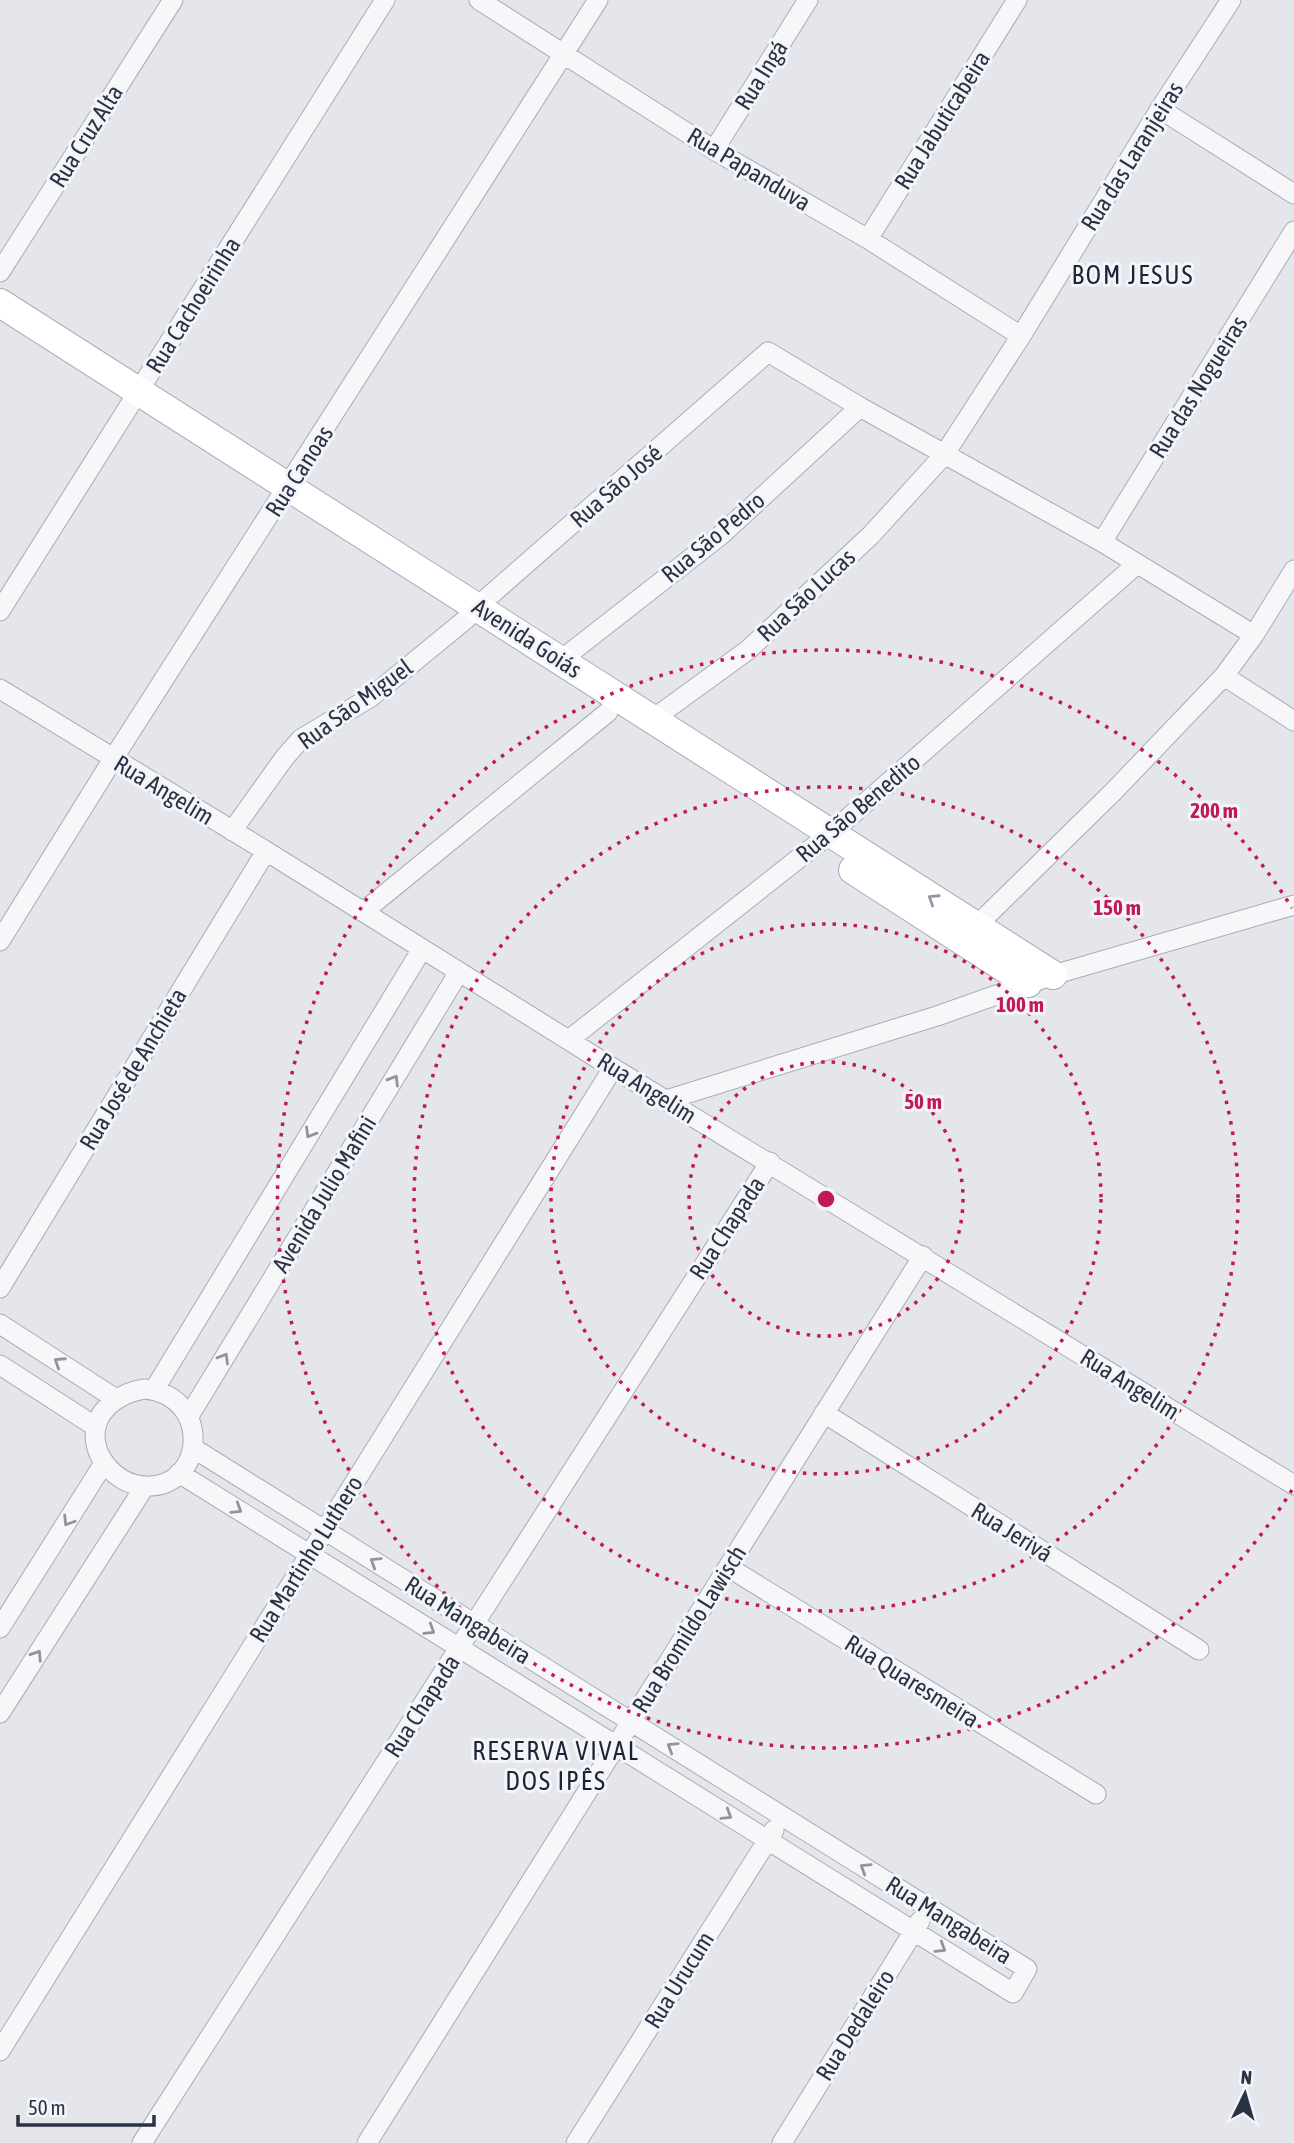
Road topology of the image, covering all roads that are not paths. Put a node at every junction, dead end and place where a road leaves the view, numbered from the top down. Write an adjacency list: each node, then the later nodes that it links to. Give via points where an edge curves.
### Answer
1 (173, 0): 14 (street, Rua Cruz Alta)
2 (385, 0): 18 (street, Rua Cachoeirinha)
3 (479, 0): 8 (street, Rua Papanduva)
4 (598, 0): 8 (street, Rua Canoas)
5 (808, 0): 10 (street, Rua Ingá)
6 (1017, 0): 13 (street, Rua Jabuticabeira)
7 (1231, 0): 9 (street, Rua das Laranjeiras)
8 (564, 55): 10 (street, Rua Papanduva); 21 (street, Rua Canoas)
9 (1160, 109): 11 (street); 17 (street, Rua das Laranjeiras)
10 (714, 150): 13 (street, Rua Papanduva)
11 (1294, 194)
12 (1294, 231): 22 (street, Rua das Nogueiras)
13 (868, 239): 17 (street, Rua Papanduva)
14 (0, 272)
15 (0, 303): 18 (street, Avenida Goiás)
16 (0, 322): 18 (street, Avenida Goiás)
17 (1021, 336): 20 (street, Rua das Laranjeiras)
18 (135, 397): 21 (street, Avenida Goiás); 25 (street, Rua Cachoeirinha)
19 (860, 407): 20 (street); 26 (street, Rua São José, via 768,352); 28 (street, Rua São Pedro, via 721,535)
20 (944, 455): 22 (street); 32 (street, Rua São Lucas, via 871,535 748,649)
21 (284, 493): 26 (street, Avenida Goiás); 34 (street, Rua Canoas)
22 (1102, 542): 23 (street)
23 (1137, 564): 27 (street); 36 (street, Rua São Benedito)
24 (1294, 570): 27 (street)
25 (0, 611)
26 (471, 613): 28 (street, Avenida Goiás); 31 (street, Avenida Goiás); 35 (street, Rua São Miguel, via 371,697 301,739)
27 (1254, 635): 29 (street)
28 (561, 660): 32 (street, Avenida Goiás)
29 (1223, 676): 33 (street); 40 (street)
30 (0, 689): 34 (street, Rua Angelim)
31 (608, 712): 36 (street, Avenida Goiás); 39 (street)
32 (653, 719): 36 (street, Avenida Goiás)
33 (1294, 721)
34 (113, 759): 35 (street, Rua Angelim); 41 (street, Rua Canoas)
35 (232, 831): 37 (street, Rua Angelim)
36 (823, 840): 40 (street, Avenida Goiás); 45 (street, Rua São Benedito)
37 (266, 851): 39 (street, Rua Angelim); 50 (street, Rua José de Anchieta)
38 (1294, 905): 44 (street)
39 (363, 912): 42 (street, Rua Angelim)
40 (969, 933): 44 (street, Avenida Goiás)
41 (0, 941)
42 (422, 948): 43 (street, Rua Angelim); 53 (street, Avenida Julio Mafini, one-way to 53)
43 (460, 972): 45 (street, Rua Angelim); 56 (street, Avenida Julio Mafini, one-way to 43)
44 (1040, 979): 47 (street)
45 (570, 1039): 46 (street, Rua Angelim)
46 (613, 1068): 47 (street, Rua Angelim); 63 (street, Rua Martinho Luthero)
47 (666, 1100): 48 (street, Rua Angelim)
48 (770, 1162): 49 (street, Rua Angelim); 66 (street, Rua Chapada)
49 (923, 1256): 55 (street, Rua Bromildo Lawisch); 61 (street, Rua Angelim)
50 (0, 1288)
51 (0, 1324): 54 (street, one-way to 51)
52 (0, 1365): 57 (street)
53 (154, 1390): 54 (street, via 134,1391); 56 (street, via 174,1399)
54 (116, 1399): 57 (street)
55 (824, 1413): 65 (street, Rua Bromildo Lawisch); 69 (street, Rua Jerivá)
56 (189, 1416): 58 (street)
57 (96, 1427): 59 (street)
58 (193, 1448): 60 (street); 63 (street, Rua Mangabeira)
59 (104, 1463): 62 (street, via 115,1476); 67 (street, one-way to 67)
60 (180, 1473): 62 (street, via 158,1485); 64 (street, Rua Mangabeira, one-way to 64)
61 (1294, 1485)
62 (145, 1486): 70 (street, one-way to 62)
63 (324, 1531): 64 (street, Rua Martinho Luthero); 66 (street, Rua Mangabeira, one-way to 63)
64 (310, 1555): 68 (street, Rua Mangabeira, one-way to 68); 78 (street, Rua Martinho Luthero)
65 (728, 1567): 71 (street, Rua Bromildo Lawisch); 73 (street, Rua Quaresmeira)
66 (474, 1624): 68 (street, Rua Chapada); 71 (street, Rua Mangabeira)
67 (0, 1628)
68 (459, 1647): 72 (street, Rua Mangabeira); 79 (street, Rua Chapada)
69 (1199, 1650)
70 (0, 1713)
71 (631, 1722): 72 (street, Rua Bromildo Lawisch); 74 (street, Rua Mangabeira, one-way to 71)
72 (616, 1745): 75 (street, Rua Mangabeira, one-way to 75); 80 (street, Rua Bromildo Lawisch)
73 (1096, 1794)
74 (782, 1816): 75 (street, Rua Urucum); 76 (street, Rua Mangabeira, one-way to 74)
75 (767, 1840): 77 (street, Rua Mangabeira); 81 (street, Rua Urucum)
76 (928, 1907): 77 (street, Rua Dedaleiro); 77 (street, Rua Mangabeira, one-way to 76, via 1013,1993 1027,1969)
77 (913, 1931): 82 (street, Rua Dedaleiro)
78 (0, 2051)
79 (142, 2143)
80 (367, 2143)
81 (576, 2143)
82 (782, 2143)

